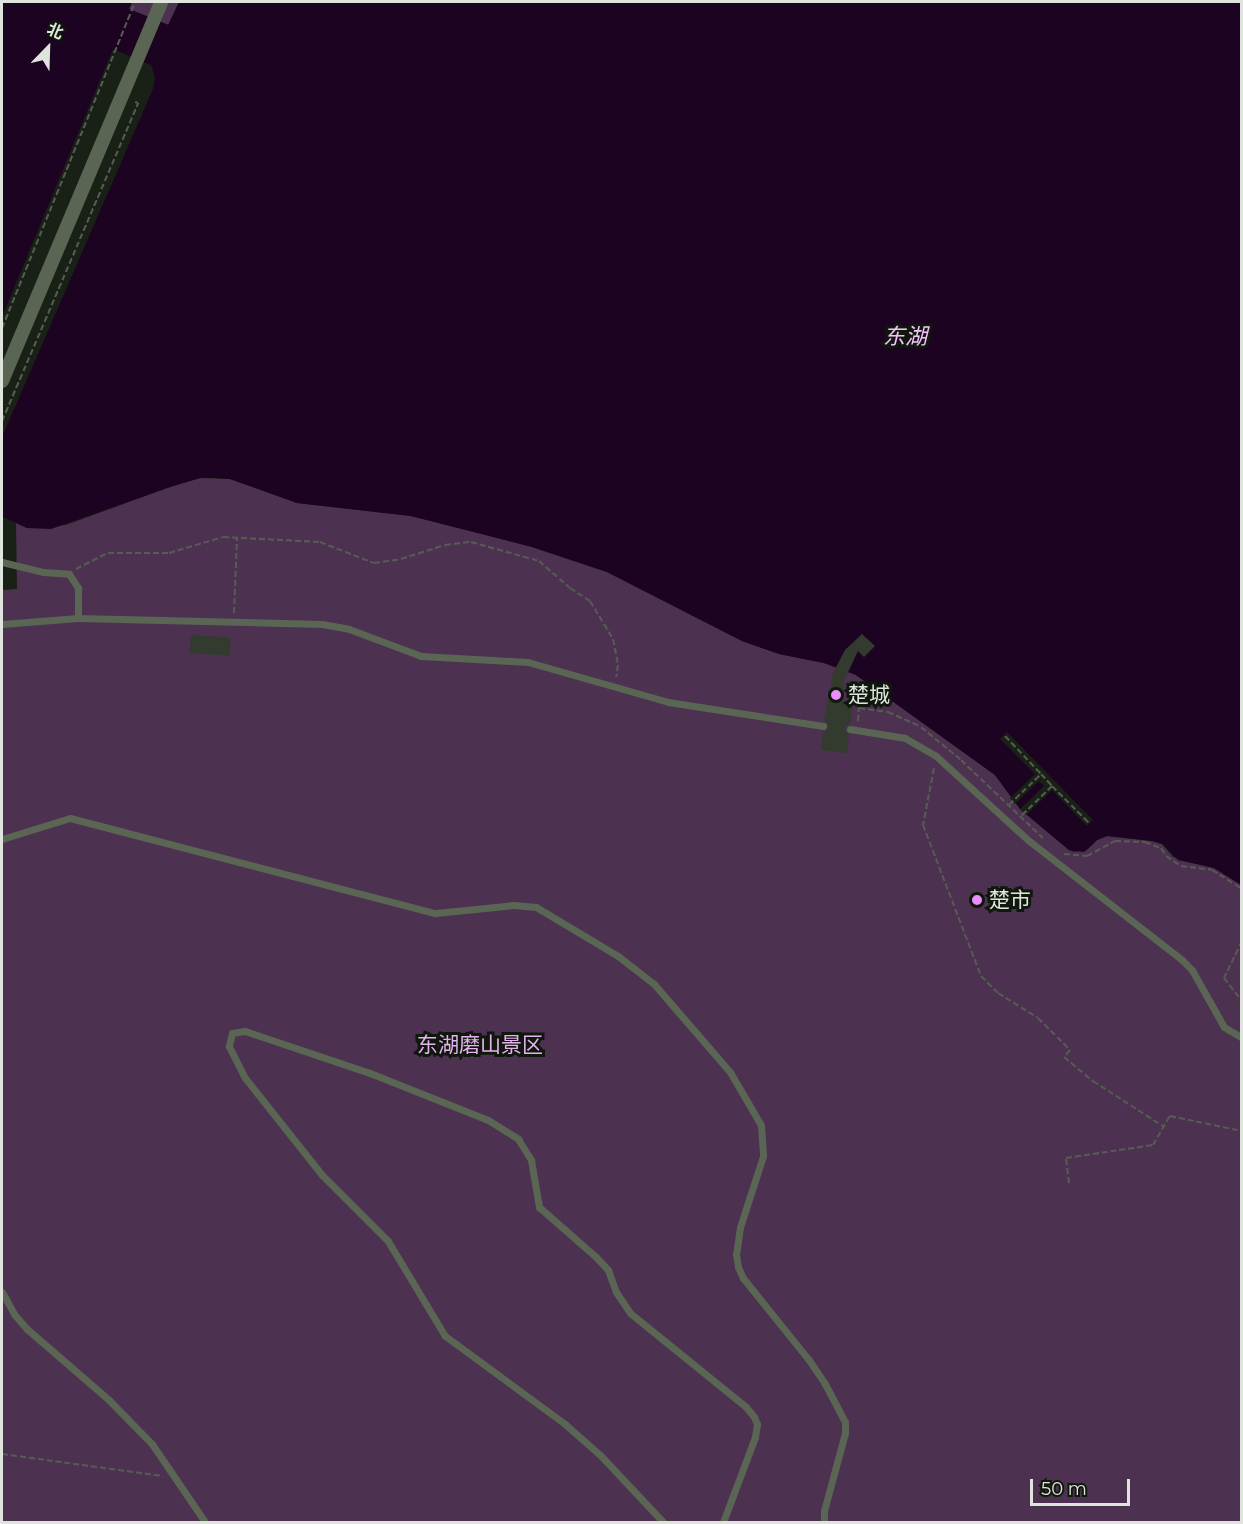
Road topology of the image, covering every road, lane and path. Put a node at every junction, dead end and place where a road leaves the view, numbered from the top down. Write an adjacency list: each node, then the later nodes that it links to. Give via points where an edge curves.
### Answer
1 (135, 2): 4 (path)
2 (161, 2): 3 (street)
3 (121, 96): 5 (street); 6 (path, via 138,103)
4 (2, 328)
5 (2, 381)
6 (2, 421)
7 (237, 538): 9 (path, via 212,539 169,553 108,553); 11 (path); 13 (path, via 320,542 374,563 471,542 539,561 600,613 616,649 618,665)
8 (2, 562): 9 (lane)
9 (69, 574): 10 (lane, via 78,588)
10 (78, 618): 11 (lane); 12 (lane)
11 (234, 623): 13 (lane, via 338,627 421,656 528,662)
12 (2, 624)
13 (613, 685): 14 (lane, via 668,702)
14 (824, 726)
15 (853, 729): 17 (lane, via 904,738); 20 (path, via 859,708 900,716 933,736)
16 (1005, 736): 18 (path)
17 (936, 756): 29 (lane, via 1028,840 1182,960 1192,970 1224,1027); 30 (path, via 923,825 981,976 998,993 1038,1018 1070,1050 1064,1057 1093,1081)
18 (1041, 774): 19 (path); 20 (path)
19 (1052, 786): 21 (path); 22 (path)
20 (1009, 805): 21 (path)
21 (1022, 816): 24 (path)
22 (1089, 823)
23 (2, 839): 39 (lane, via 70,818 436,913 514,904 536,907 618,956 654,984 730,1072 761,1125 763,1156 740,1227 738,1267 814,1367 845,1422)
24 (1049, 843)
25 (1060, 852): 26 (path, via 1080,857 1115,841 1145,842 1161,848 1181,866 1212,870)
26 (1242, 889)
27 (1242, 941): 28 (path, via 1224,978)
28 (1242, 1001)
29 (1242, 1038)
30 (1164, 1127): 31 (path, via 1170,1116); 32 (path, via 1152,1145 1066,1158)
31 (1242, 1131)
32 (1069, 1183)
33 (2, 1292): 35 (lane, via 27,1329 131,1421)
34 (2, 1454): 35 (path)
35 (174, 1478): 36 (lane)
36 (205, 1522)
37 (663, 1522): 38 (lane, via 565,1424 445,1336 388,1242 322,1175 245,1078 229,1046 232,1033 245,1031 370,1073 488,1120 518,1139 531,1160 539,1207 608,1270 630,1313 754,1417 757,1431)
38 (723, 1522)
39 (824, 1522)

